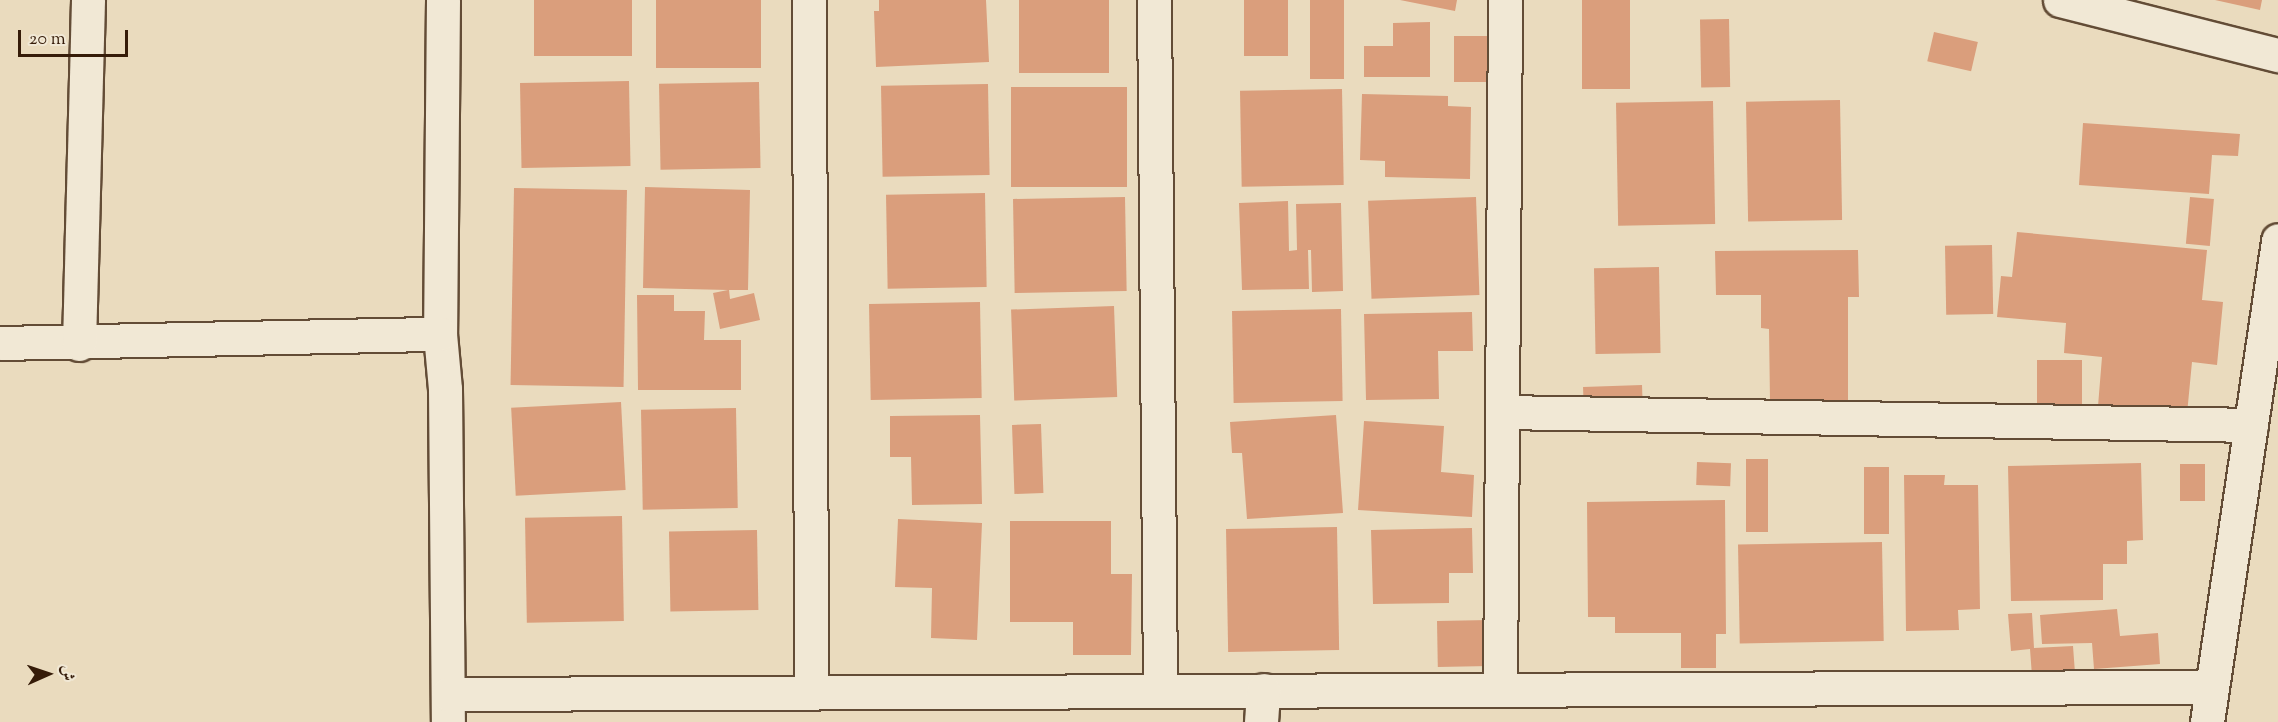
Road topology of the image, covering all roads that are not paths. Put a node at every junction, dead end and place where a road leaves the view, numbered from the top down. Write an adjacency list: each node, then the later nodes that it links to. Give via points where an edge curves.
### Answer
1 (88, 0): 11 (street)
2 (443, 0): 9 (street)
3 (809, 0): 17 (street)
4 (1154, 0): 16 (street)
5 (1505, 0): 12 (street)
6 (2060, 0): 7 (street)
7 (2278, 55)
8 (2278, 240): 13 (street)
9 (440, 334): 11 (street); 19 (street, via 445,389)
10 (0, 343): 11 (street)
11 (79, 344)
12 (1502, 412): 13 (street); 15 (street)
13 (2251, 424): 14 (street)
14 (2212, 687): 15 (street); 20 (street)
15 (1500, 689): 18 (street)
16 (1160, 691): 17 (street); 18 (street)
17 (811, 693): 19 (street)
18 (1262, 706)
19 (448, 708)
20 (2207, 722)

